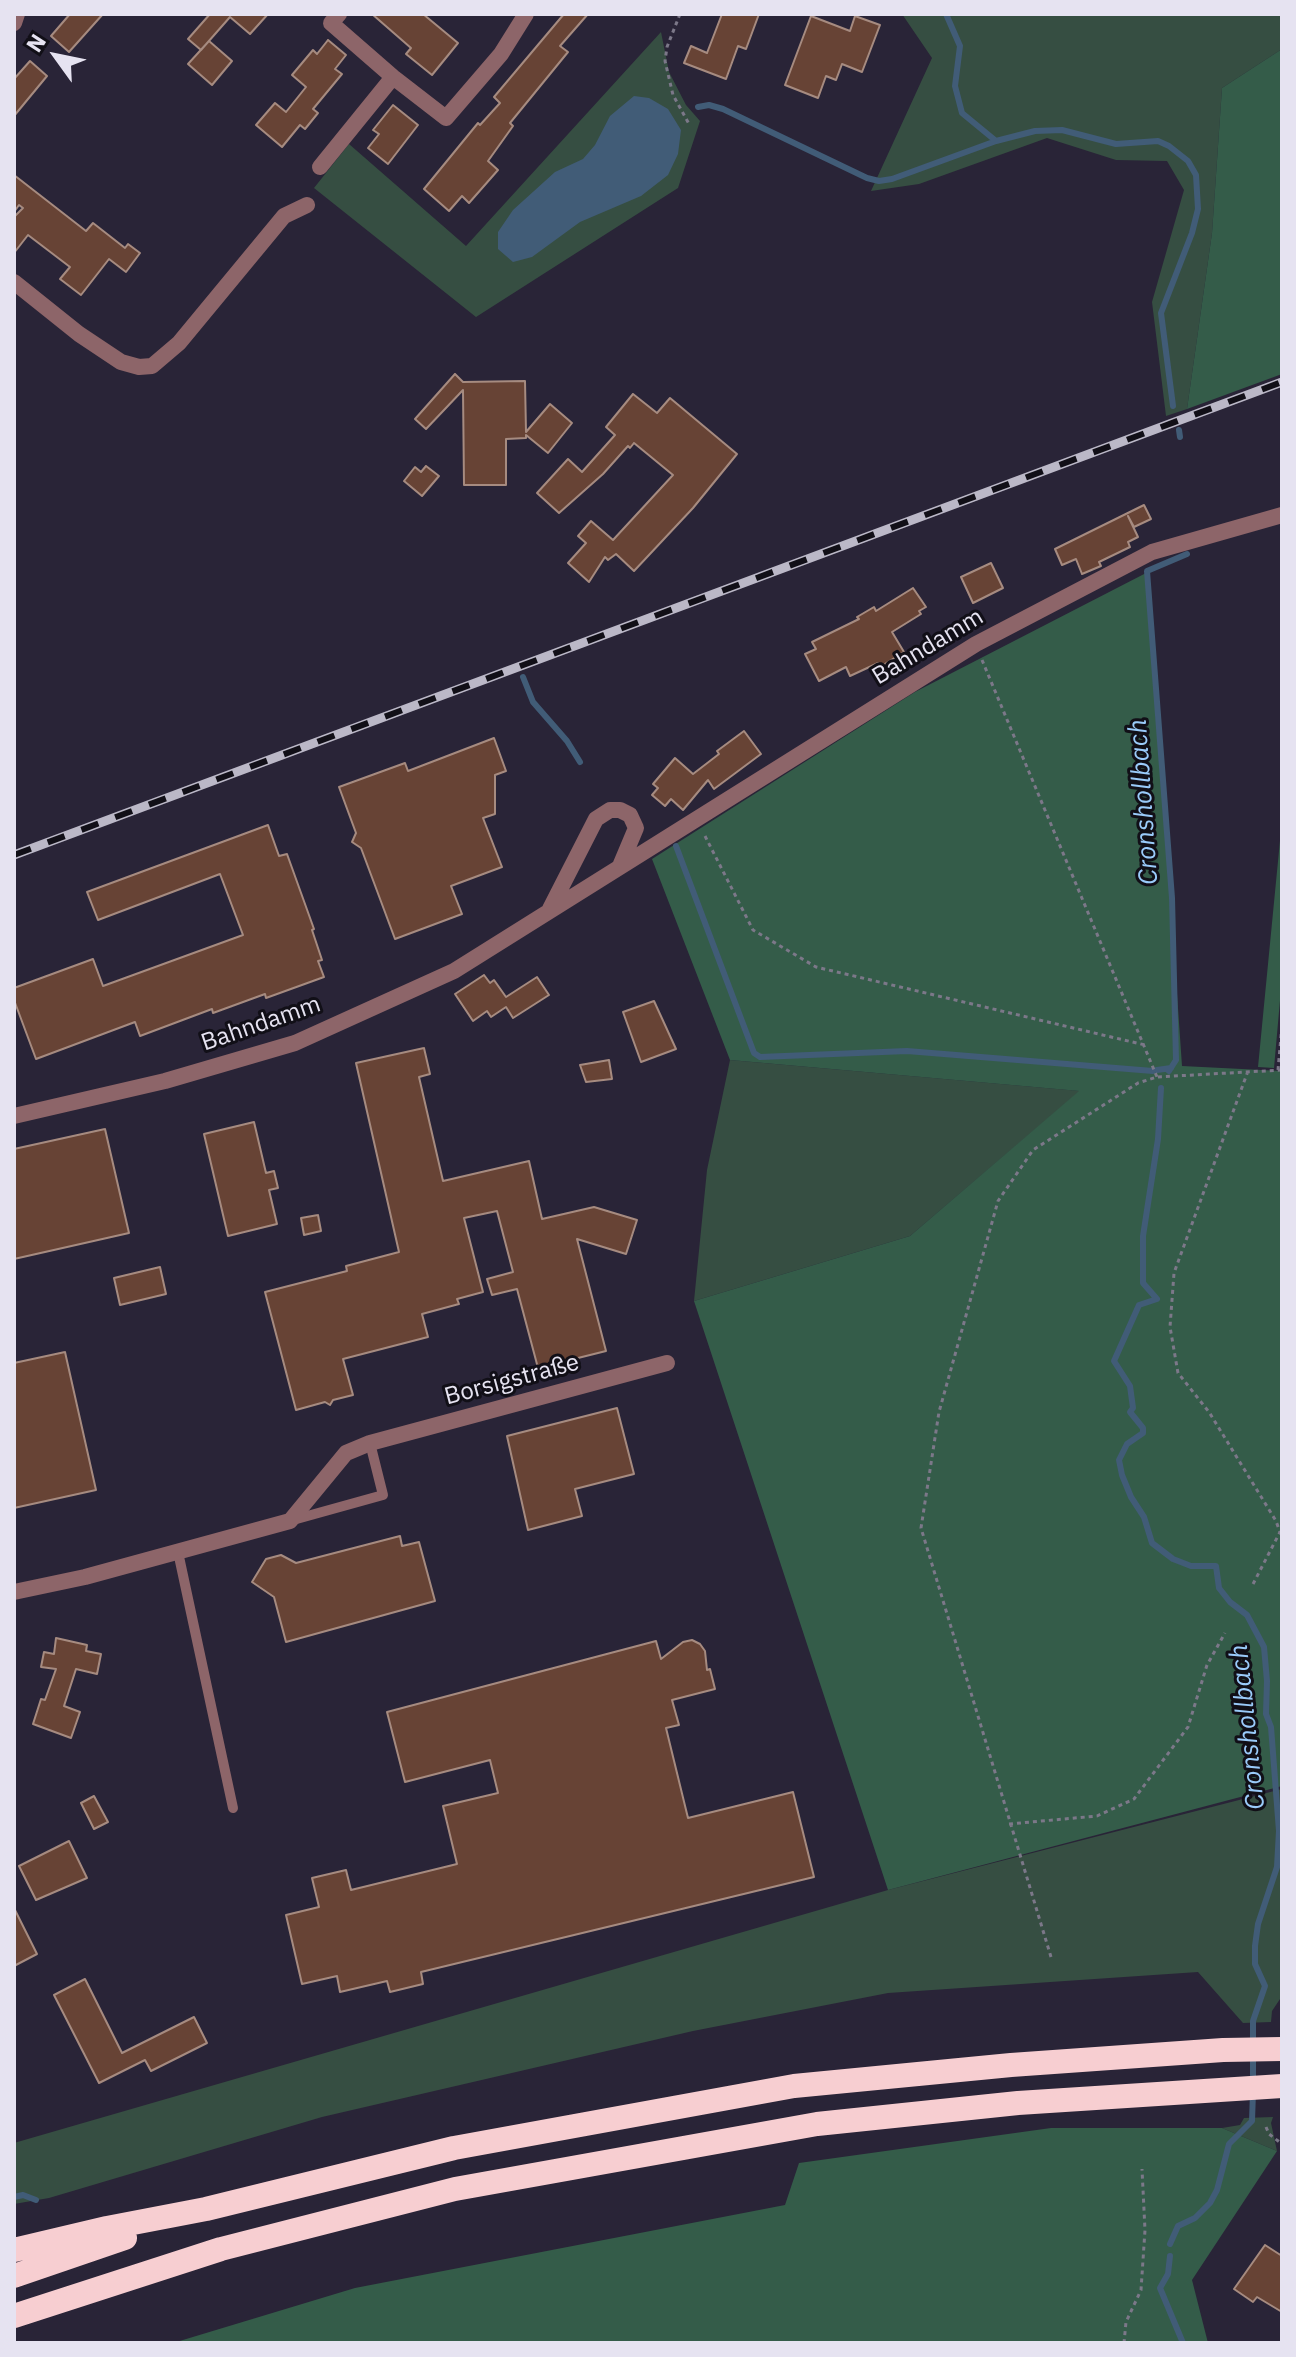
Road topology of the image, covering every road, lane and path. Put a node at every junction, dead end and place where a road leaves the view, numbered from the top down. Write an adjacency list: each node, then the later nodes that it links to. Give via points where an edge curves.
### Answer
1 (17, 14): 5 (street)
2 (339, 14): 6 (street, via 331,23)
3 (526, 14): 6 (street, via 501,54 446,118)
4 (680, 14): 7 (path, via 665,61 673,95)
5 (14, 23)
6 (393, 77): 8 (street)
7 (689, 124)
8 (320, 167)
9 (307, 205): 10 (street, via 284,216 179,343 152,366 121,362)
10 (14, 282)
11 (1282, 515): 12 (street, Bahndamm, via 1152,552)
12 (976, 644): 13 (street, Bahndamm); 17 (path)
13 (697, 819): 14 (street, Bahndamm); 17 (path, via 753,930 816,967)
14 (620, 866): 15 (street, Bahndamm); 15 (street, Bahndamm, via 636,828 630,815 610,810 596,819)
15 (549, 910): 21 (street, Bahndamm, via 454,971 295,1043 165,1081)
16 (1282, 1025): 18 (path)
17 (1145, 1045): 20 (path)
18 (1280, 1070): 19 (path)
19 (1248, 1071): 20 (path); 26 (path, via 1174,1273 1170,1327 1178,1373 1209,1412 1280,1532)
20 (1157, 1077): 30 (path, via 1138,1083 1033,1150 998,1201 939,1412 921,1528)
21 (14, 1116)
22 (667, 1363): 23 (street, Borsigstraße)
23 (370, 1443): 24 (street, Borsigstraße, via 346,1453); 24 (lane, via 383,1495)
24 (290, 1521): 25 (street)
25 (178, 1552): 27 (street); 29 (lane)
26 (1252, 1586)
27 (14, 1592)
28 (1225, 1633): 30 (path, via 1207,1665 1188,1727 1134,1799 1097,1816)
29 (233, 1808)
30 (1009, 1824): 31 (path)
31 (1051, 1957)
32 (1282, 2049): 37 (highway, via 1011,2065 794,2086 454,2148)
33 (1282, 2086): 40 (highway, via 1018,2103 817,2124 471,2186 221,2249)
34 (1266, 2127): 35 (path)
35 (1282, 2144)
36 (1142, 2169): 41 (path, via 1141,2290 1126,2322)
37 (206, 2209): 38 (highway); 39 (highway)
38 (14, 2250)
39 (14, 2276)
40 (14, 2316)
41 (1124, 2343)

